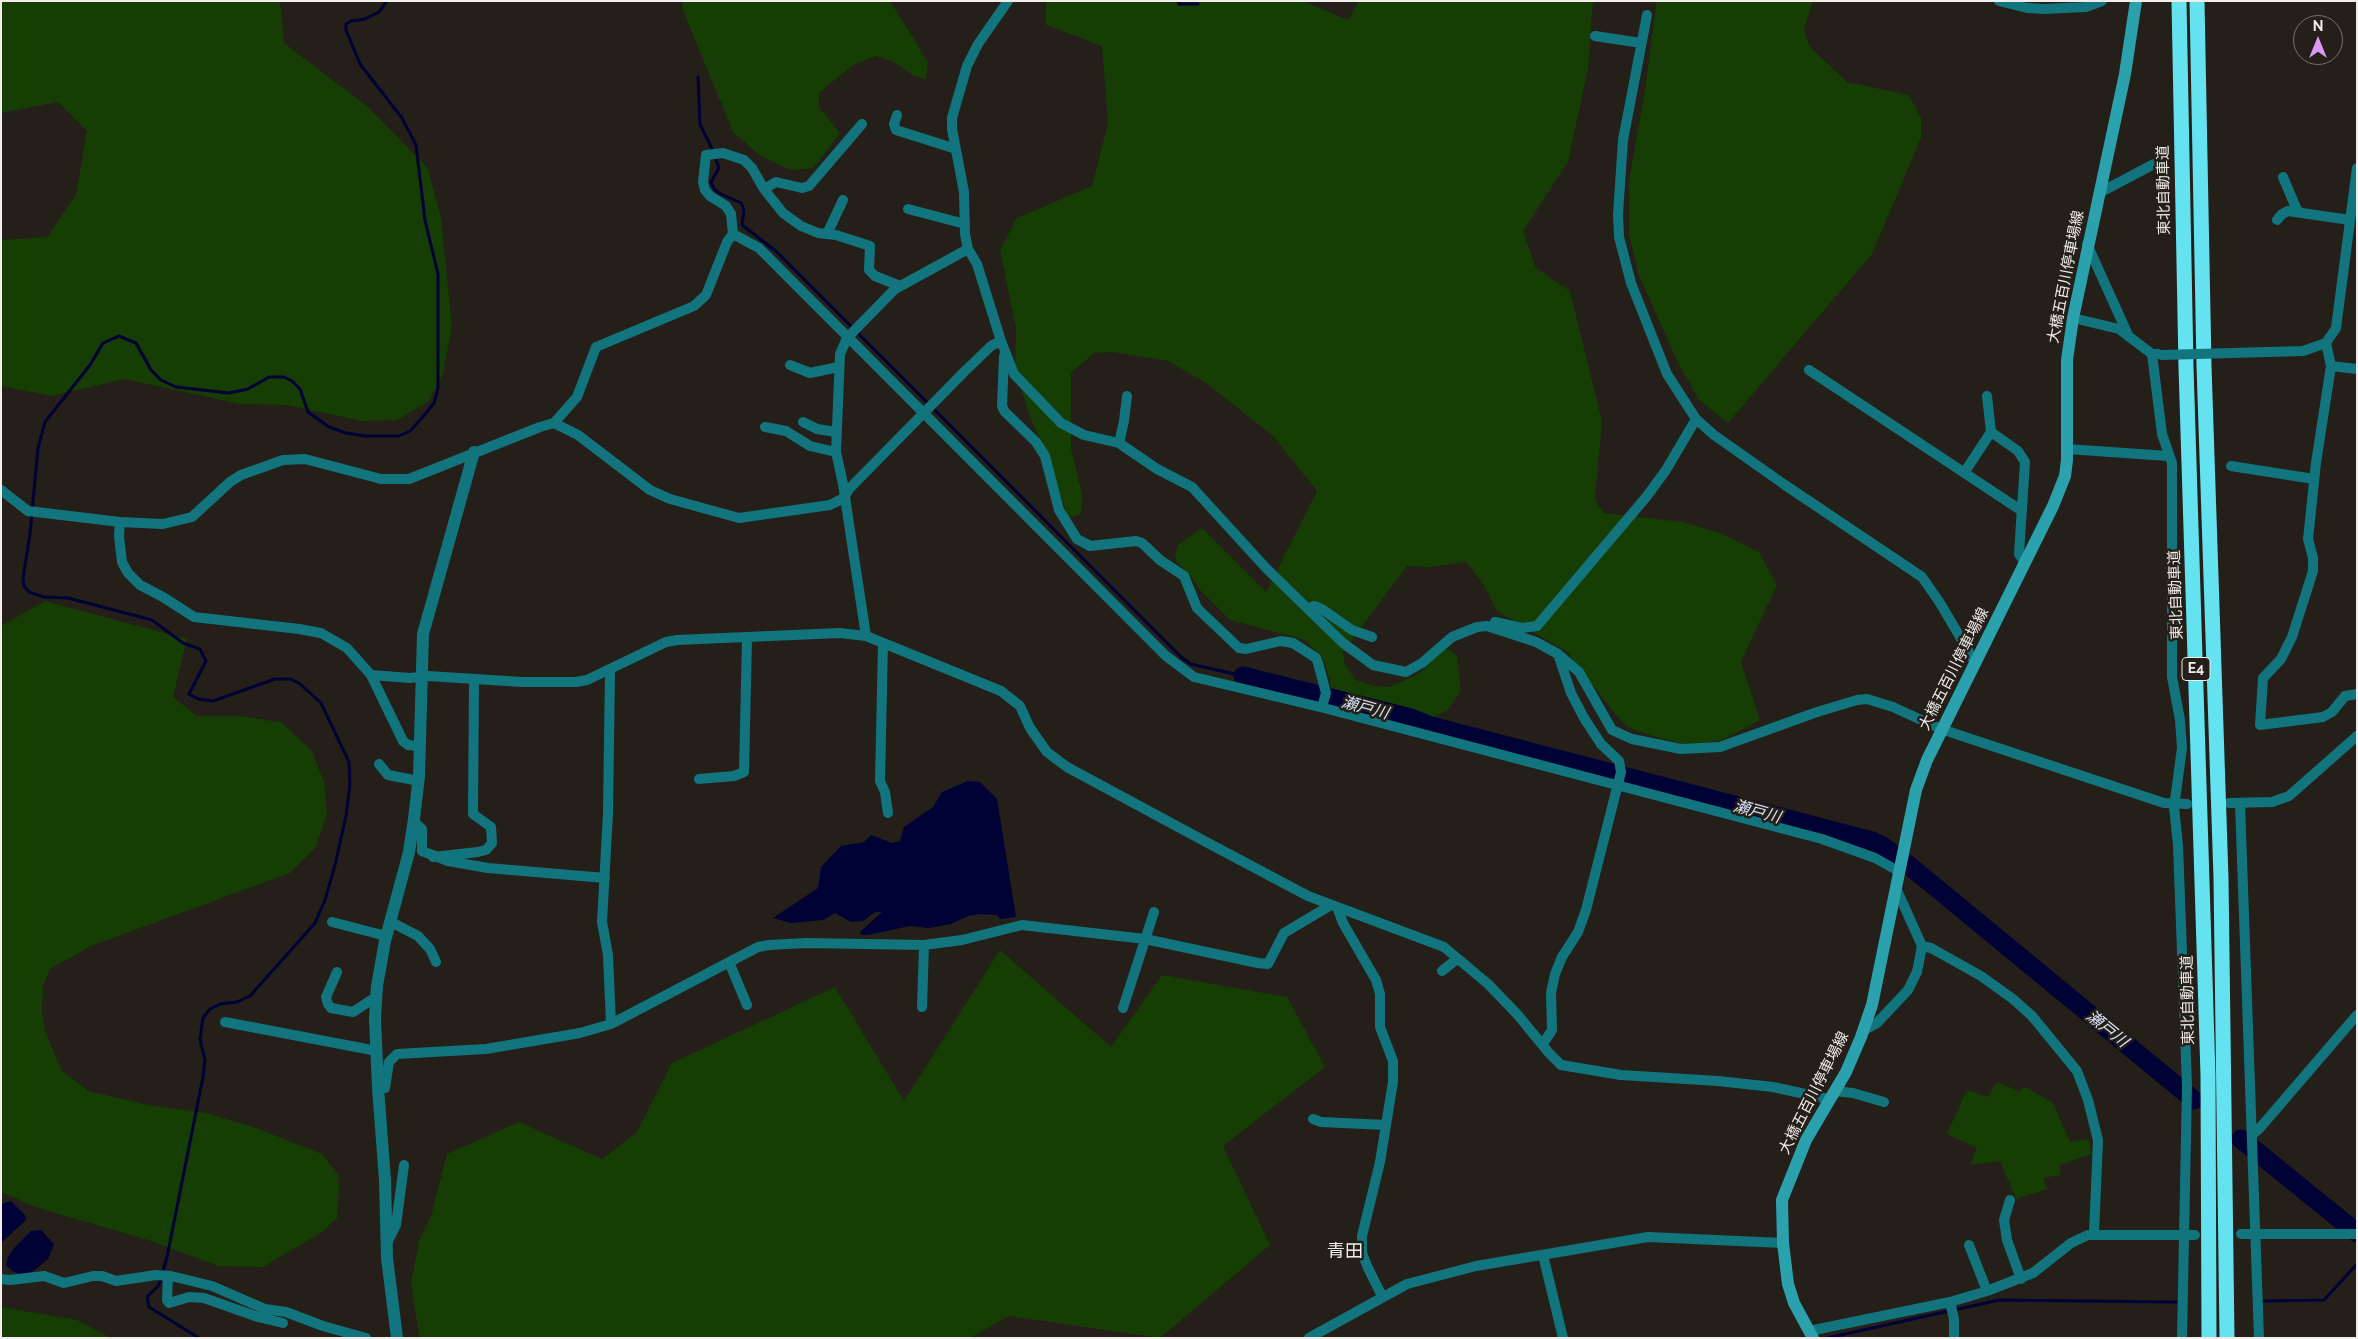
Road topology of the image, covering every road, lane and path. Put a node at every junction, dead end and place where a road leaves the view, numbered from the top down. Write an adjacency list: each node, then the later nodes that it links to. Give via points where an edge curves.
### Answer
1 (1008, 1): 12 (street, via 967,66 952,118)
2 (1999, 1): 3 (street, via 2045,9 2086,7)
3 (2102, 1)
4 (2136, 1): 17 (main road, 大橋五百川停車場線, via 2125,74)
5 (2179, 1): 149 (highway, 東北自動車道 / E4, via 2186,367 2207,1056)
6 (2197, 1): 150 (highway, E4, via 2203,327 2221,878)
7 (1647, 15): 9 (street)
8 (1595, 36): 9 (street)
9 (1641, 43): 44 (street, via 1624,140 1619,237 1631,283 1667,374)
10 (897, 115): 12 (street, via 896,130)
11 (862, 124): 16 (street, via 809,186 802,188 776,182)
12 (956, 149): 23 (street, via 964,192)
13 (2154, 164): 17 (street)
14 (2357, 168): 22 (street)
15 (2284, 176): 20 (street)
16 (764, 189): 24 (street, via 744,160 734,155 706,155 705,190 726,206 733,220); 25 (street, via 783,213 795,222)
17 (2099, 193): 26 (main road, 大橋五百川停車場線)
18 (843, 200): 25 (street)
19 (908, 209): 23 (street)
20 (2301, 213): 21 (street, via 2288,211); 22 (street)
21 (2277, 220)
22 (2350, 220): 33 (street, via 2336,328)
23 (965, 224): 27 (street)
24 (733, 234): 30 (street, via 759,248); 46 (street, via 726,242 702,301 596,347 577,397)
25 (827, 234): 28 (street, via 870,246 869,270 875,276)
26 (2087, 244): 29 (main road, 大橋五百川停車場線); 31 (street)
27 (968, 249): 28 (street); 32 (street, via 977,264)
28 (900, 286): 30 (street)
29 (2073, 318): 31 (street, via 2119,329); 51 (main road, 大橋五百川停車場線, via 2067,360)
30 (853, 332): 38 (street, via 840,354); 43 (street)
31 (2129, 337): 35 (street)
32 (1001, 341): 34 (street); 43 (street, via 991,346)
33 (2326, 343): 35 (street, bridge, via 2304,351); 37 (street)
34 (1005, 352): 50 (street, via 1014,374 1066,427); 76 (street, via 1002,406 1046,456 1060,510 1077,539 1090,546 1142,543 1184,576 1197,608 1240,648 1281,641 1294,643 1316,658 1326,693)
35 (2157, 354): 54 (street, via 2162,434)
36 (790, 365): 38 (street, via 810,373)
37 (2331, 366): 39 (street); 57 (street)
38 (838, 367): 48 (street)
39 (2357, 369)
40 (1809, 370): 56 (street)
41 (1127, 396): 50 (street)
42 (1987, 396): 49 (street)
43 (929, 409): 59 (street, via 849,489); 76 (street, via 1179,667 1194,677)
44 (1696, 419): 64 (street, via 1647,496 1537,626 1522,628 1495,622); 70 (street, via 1777,480 1922,577)
45 (803, 422): 48 (street, via 817,429)
46 (554, 423): 52 (street); 59 (street, via 578,434 650,490 725,515 739,518 767,515 830,505)
47 (765, 428): 53 (street, via 786,431 800,442)
48 (836, 432): 53 (street)
49 (1992, 432): 56 (street); 60 (street, via 2018,451 2025,462)
50 (1119, 443): 63 (street, via 1192,487)
51 (2067, 449): 54 (street); 62 (main road, 大橋五百川停車場線, via 2065,476)
52 (474, 452): 61 (street, via 409,479 395,481 305,459 283,460 241,475 192,517 163,524); 73 (street, via 423,634)
53 (836, 452): 59 (street)
54 (2168, 456): 86 (street, via 2172,469 2172,677 2182,748)
55 (2231, 466): 57 (street)
56 (1964, 473): 60 (street)
57 (2314, 479): 75 (street, via 2308,539 2313,571 2292,637 2281,659 2263,678 2260,726 2323,717 2332,712 2345,696)
58 (1, 490): 61 (street, via 28,511)
59 (844, 498): 65 (street)
60 (2022, 511): 62 (street, via 2019,554)
61 (120, 522): 72 (street, via 122,562 128,573 140,585 194,618 321,634 347,648)
62 (2024, 563): 70 (main road, 大橋五百川停車場線)
63 (1308, 609): 64 (street, via 1373,666 1406,672 1457,634 1477,627); 66 (street, via 1314,606 1322,608 1352,630)
64 (1493, 628): 69 (street, via 1536,642)
65 (866, 636): 67 (street, via 840,633); 68 (street)
66 (1372, 637)
67 (747, 638): 71 (street, via 666,642); 81 (street, via 744,772)
68 (883, 643): 88 (street, via 880,781); 94 (street, via 1001,691 1020,706 1030,728 1047,752 1067,767 1308,896)
69 (1558, 654): 77 (street, via 1579,672 1612,730 1632,739 1681,748 1720,747 1816,712 1867,699); 82 (street, via 1571,693 1584,718 1601,744 1618,761)
70 (1976, 664): 77 (main road, 大橋五百川停車場線)
71 (610, 670): 74 (street, via 576,682); 92 (street)
72 (371, 675): 73 (street); 79 (street, via 403,741)
73 (421, 678): 74 (street); 79 (street)
74 (474, 679): 90 (street, via 473,814 491,827 492,843 486,850 478,852)
75 (2357, 694)
76 (1322, 707): 82 (street)
77 (1941, 729): 86 (street); 91 (main road, 大橋五百川停車場線, via 1916,790)
78 (2357, 736): 85 (street, via 2289,796 2272,802)
79 (420, 746): 83 (street)
80 (379, 764): 83 (street, via 393,777)
81 (699, 779)
82 (1620, 779): 91 (street, via 1822,839); 115 (street, via 1586,910 1555,974 1551,993 1552,1030)
83 (418, 781): 89 (street)
84 (2230, 803): 85 (street)
85 (2240, 803): 122 (street)
86 (2174, 804): 87 (street); 126 (street, via 2187,1086)
87 (2187, 804)
88 (888, 813)
89 (414, 822): 90 (street, via 422,829 422,851); 97 (street)
90 (433, 856): 92 (street, via 488,868)
91 (1900, 870): 93 (main road, 大橋五百川停車場線)
92 (605, 878): 113 (street, via 602,922 608,955)
93 (1896, 888): 101 (street); 114 (main road, 大橋五百川停車場線)
94 (1334, 906): 99 (street, via 1284,933 1268,964); 102 (street, via 1444,947); 121 (street, via 1376,980 1380,994 1380,1027 1393,1061 1394,1082)
95 (1154, 912): 99 (street)
96 (332, 922): 98 (street)
97 (391, 922): 98 (street); 103 (street, via 418,936)
98 (386, 936): 107 (street)
99 (1145, 939): 100 (street, via 1022,925 962,940); 110 (street)
100 (924, 945): 104 (street, via 769,945); 109 (street)
101 (1922, 946): 114 (street, via 1917,972 1908,990 1877,1023); 125 (street, via 1982,976 2013,999 2038,1022 2077,1071 2098,1140)
102 (1457, 959): 105 (street); 115 (street, via 1488,984)
103 (436, 962)
104 (729, 962): 108 (street); 113 (street)
105 (1442, 971)
106 (337, 972): 107 (street, via 326,997 331,1008 354,1012)
107 (376, 997): 116 (street)
108 (747, 1005)
109 (922, 1007)
110 (1123, 1008)
111 (2357, 1015): 122 (street)
112 (225, 1022): 116 (street)
113 (611, 1024): 117 (street, via 528,1044 397,1054 389,1062 384,1088)
114 (1864, 1030): 118 (main road, 大橋五百川停車場線, via 1846,1072)
115 (1542, 1044): 118 (street, via 1561,1065 1602,1073)
116 (377, 1050): 117 (street)
117 (378, 1088): 132 (street)
118 (1831, 1095): 119 (street, via 1860,1094); 131 (main road, 大橋五百川停車場線, via 1806,1140 1782,1200)
119 (1884, 1102)
120 (1313, 1119): 121 (street)
121 (1386, 1125): 139 (street, via 1362,1236 1365,1260)
122 (2251, 1137): 129 (street)
123 (404, 1165): 132 (street, via 396,1225)
124 (2010, 1200): 136 (street, via 2004,1220)
125 (2094, 1234): 126 (street); 136 (street, via 2078,1239 2045,1265)
126 (2183, 1234): 127 (street); 148 (street)
127 (2195, 1234)
128 (2240, 1234): 129 (street)
129 (2254, 1234): 130 (street); 151 (street)
130 (2357, 1234)
131 (1783, 1243): 134 (street, via 1648,1237); 142 (main road, 大橋五百川停車場線, via 1788,1284 1794,1303)
132 (387, 1244): 145 (street)
133 (1969, 1245): 138 (street)
134 (1543, 1255): 139 (street, via 1452,1271 1407,1284); 146 (street)
135 (168, 1276): 137 (street, via 116,1281 93,1276 64,1283 44,1276); 141 (street, via 169,1304 189,1297 204,1298); 144 (street, via 205,1284 259,1307 286,1312)
136 (2021, 1278): 138 (street)
137 (1, 1279)
138 (1987, 1292): 140 (street)
139 (1382, 1296): 143 (street)
140 (1951, 1308): 142 (street); 147 (street)
141 (283, 1323)
142 (1812, 1335)
143 (1311, 1337)
144 (366, 1338)
145 (397, 1338)
146 (1563, 1338)
147 (1954, 1338)
148 (2182, 1338)
149 (2209, 1338)
150 (2227, 1338)
151 (2258, 1338)

